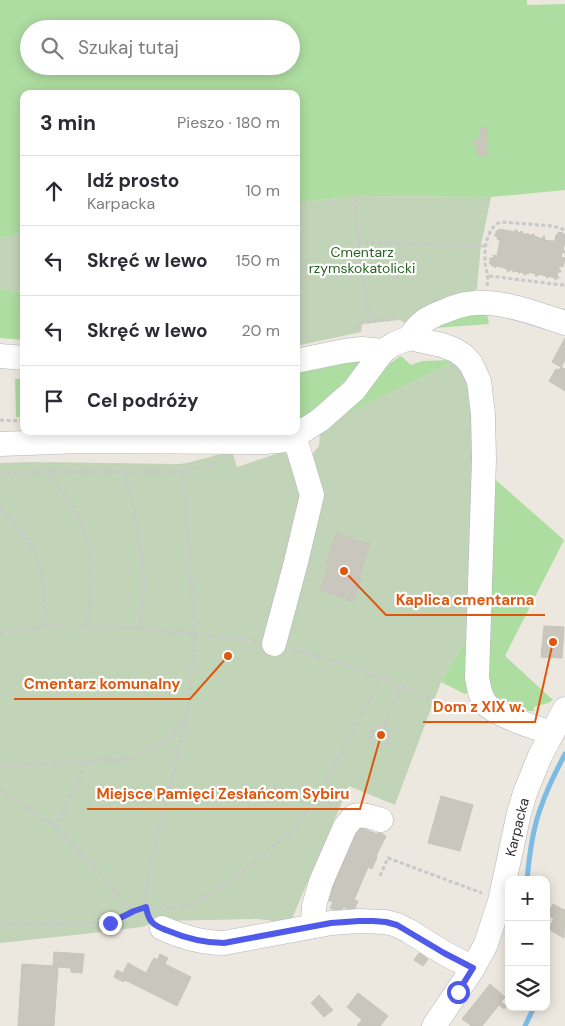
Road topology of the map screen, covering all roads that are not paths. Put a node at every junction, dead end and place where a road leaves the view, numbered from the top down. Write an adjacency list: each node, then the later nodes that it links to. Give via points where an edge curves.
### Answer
1 (565, 323): 2 (street, via 506,305 483,303 468,304 434,315 416,328)
2 (406, 328): 3 (street, via 394,344); 13 (street, via 464,356 479,381 484,459 477,678 481,695 495,711)
3 (383, 351): 6 (street, via 362,349); 7 (street, via 354,390 336,407 320,420)
4 (0, 356): 5 (street)
5 (20, 358)
6 (300, 360)
7 (300, 428)
8 (286, 435): 10 (street, via 278,441 264,442)
9 (288, 435): 11 (street, via 298,448 312,495)
10 (0, 444)
11 (274, 644)
12 (565, 710): 13 (street, Karpacka)
13 (551, 733): 17 (street, Karpacka, via 525,793 500,901 486,944)
14 (381, 820): 15 (street, via 354,816 345,827 316,896)
15 (313, 926): 16 (street, via 224,943 198,940); 17 (street, via 352,921 386,922 409,931)
16 (162, 928)
17 (473, 968): 18 (street, Karpacka)
18 (434, 1026)

